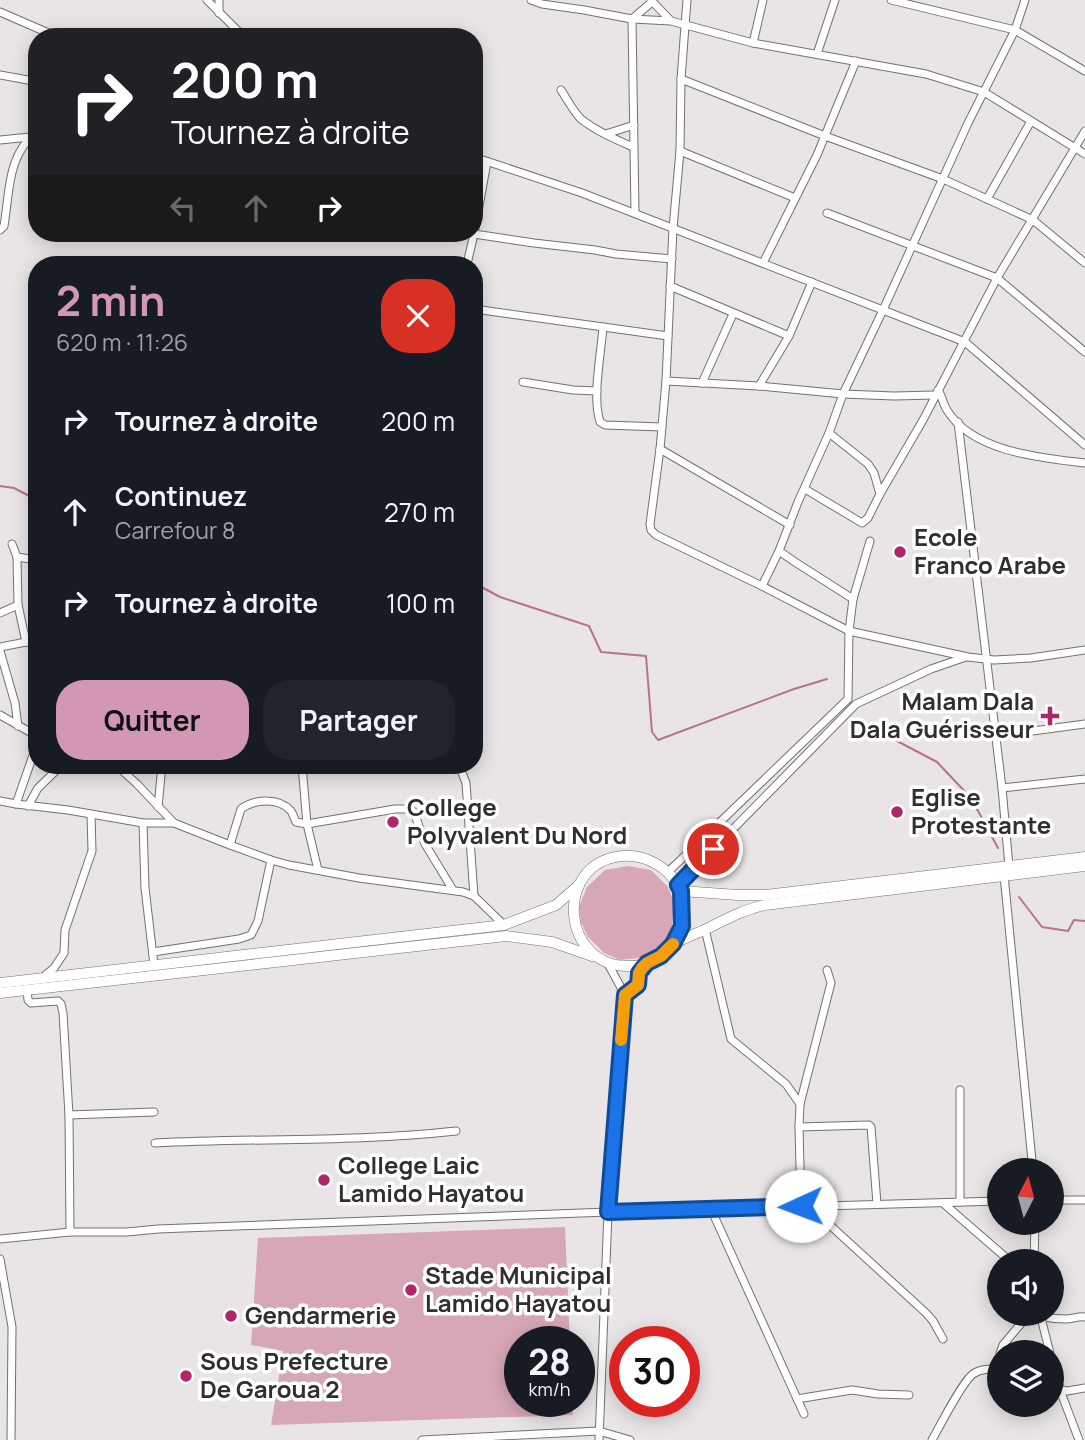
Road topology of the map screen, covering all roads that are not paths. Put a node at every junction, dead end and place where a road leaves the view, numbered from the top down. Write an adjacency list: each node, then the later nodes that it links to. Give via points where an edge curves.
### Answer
1 (207, 0): 11 (street)
2 (219, 0): 11 (street)
3 (531, 0): 12 (street)
4 (687, 0): 14 (street)
5 (763, 0): 18 (street)
6 (835, 0): 19 (street)
7 (891, 0): 17 (street)
8 (1025, 0): 17 (street)
9 (651, 1): 12 (street); 13 (street)
10 (0, 12): 15 (street)
11 (219, 13): 16 (street)
12 (632, 19): 13 (street); 28 (street)
13 (671, 21): 14 (street)
14 (684, 25): 18 (street); 23 (street)
15 (39, 28)
16 (235, 28)
17 (1015, 30): 21 (street); 26 (street)
18 (753, 43): 19 (street)
19 (817, 54): 20 (street)
20 (856, 61): 26 (street, via 926,74); 32 (street)
21 (1085, 71)
22 (0, 75): 24 (street)
23 (681, 79): 32 (street); 37 (street)
24 (28, 80)
25 (561, 90): 30 (street, via 582,119)
26 (984, 93): 27 (street); 41 (street)
27 (1031, 121): 36 (street); 44 (street)
28 (634, 125): 30 (street); 35 (street)
29 (1085, 131): 36 (street)
30 (606, 134): 35 (street)
31 (28, 136): 34 (street)
32 (825, 136): 41 (street); 43 (street)
33 (28, 139): 49 (street, via 16,156)
34 (0, 140)
35 (633, 147): 45 (street)
36 (1076, 148): 38 (street); 47 (street)
37 (680, 151): 43 (street); 48 (street)
38 (1085, 154)
39 (483, 160): 40 (street)
40 (487, 162): 42 (street); 45 (street)
41 (943, 179): 44 (street); 51 (street)
42 (483, 184)
43 (795, 198): 54 (street)
44 (987, 199): 47 (street)
45 (635, 213): 48 (street)
46 (827, 213): 51 (street)
47 (1033, 220): 53 (street); 55 (street)
48 (673, 228): 52 (street); 54 (street)
49 (0, 230)
50 (483, 235): 52 (street)
51 (913, 246): 55 (street); 59 (street)
52 (671, 259): 57 (street)
53 (1085, 262)
54 (762, 263): 56 (street)
55 (998, 278): 64 (street); 65 (street)
56 (811, 282): 59 (street); 63 (street)
57 (670, 286): 60 (street); 62 (street)
58 (483, 310): 61 (street)
59 (883, 310): 64 (street); 72 (street)
60 (733, 314): 63 (street); 68 (street)
61 (603, 327): 62 (street); 70 (street)
62 (668, 336): 66 (street)
63 (789, 336): 69 (street)
64 (965, 342): 71 (street); 76 (street)
65 (1085, 352)
66 (666, 381): 68 (street); 74 (street)
67 (523, 382): 70 (street)
68 (702, 383): 69 (street)
69 (759, 386): 72 (street)
70 (597, 391): 74 (street, via 600,422)
71 (937, 393): 72 (street); 73 (street); 80 (street)
72 (843, 394): 75 (street)
73 (958, 422): 78 (street, via 973,435 1007,450); 96 (street)
74 (662, 427): 77 (street)
75 (829, 433): 79 (street); 80 (street, via 868,464)
76 (1085, 445)
77 (660, 449): 81 (street); 87 (street, via 651,530)
78 (1085, 463)
79 (805, 489): 80 (street, via 862,523); 81 (street)
80 (880, 495)
81 (790, 525): 84 (street)
82 (870, 541): 88 (street)
83 (12, 544): 85 (street)
84 (779, 551): 87 (street); 88 (street)
85 (17, 557): 86 (street); 89 (street)
86 (28, 558)
87 (762, 586): 91 (street)
88 (853, 599): 91 (street)
89 (18, 605): 90 (street); 92 (street)
90 (0, 613)
91 (849, 631): 95 (street); 124 (street, via 849,699)
92 (26, 642): 93 (street)
93 (0, 649): 99 (street)
94 (1085, 650): 96 (street)
95 (968, 657): 96 (street); 126 (street, via 856,704)
96 (986, 659): 101 (street)
97 (0, 715): 99 (street)
98 (1085, 724): 101 (street)
99 (18, 726): 100 (street)
100 (28, 731)
101 (995, 736): 109 (street)
102 (28, 770): 111 (street)
103 (53, 774): 112 (street)
104 (127, 774): 113 (street)
105 (161, 774): 113 (street)
106 (303, 774): 117 (street)
107 (462, 774): 128 (street)
108 (1085, 779): 109 (street)
109 (1002, 788): 123 (street)
110 (0, 801): 111 (street)
111 (16, 804): 112 (street)
112 (28, 806): 114 (street)
113 (158, 807): 115 (street)
114 (91, 814): 116 (street); 137 (street, via 92,851 65,930 64,953)
115 (174, 823): 116 (street); 118 (street)
116 (143, 824): 132 (street)
117 (307, 824): 118 (street, via 297,823 290,809 272,801 249,803 241,809); 122 (street); 127 (street, via 408,809 414,812 425,844)
118 (230, 845): 120 (street)
119 (1085, 857): 123 (main road)
120 (271, 860): 122 (street); 132 (street, via 251,934)
121 (1085, 866): 123 (main road)
122 (318, 870): 127 (street)
123 (1007, 871): 126 (main road, via 766,895); 130 (main road, via 765,905); 149 (street)
124 (668, 872): 125 (main road, via 651,860 616,857 601,863); 126 (main road)
125 (579, 884): 129 (main road, via 556,905); 133 (main road, via 573,905 575,927 585,946)
126 (679, 888): 131 (main road, via 682,926)
127 (453, 890): 128 (street)
128 (474, 896): 129 (street)
129 (504, 925): 135 (main road)
130 (705, 929): 131 (main road); 143 (street, via 732,1039 786,1084)
131 (673, 944): 134 (main road)
132 (153, 952): 135 (street)
133 (604, 961): 134 (main road, via 620,966); 139 (main road, via 552,942 506,936); 141 (street)
134 (647, 963): 141 (street, via 639,973 638,985)
135 (155, 965): 137 (main road)
136 (827, 970): 143 (street, via 831,983)
137 (41, 978): 138 (main road)
138 (0, 983)
139 (27, 989): 140 (main road); 145 (street, via 31,1003 61,1004)
140 (0, 993)
141 (625, 995): 158 (street)
142 (960, 1090): 153 (street)
143 (800, 1104): 146 (street)
144 (154, 1112): 145 (street)
145 (69, 1115): 159 (street)
146 (799, 1127): 155 (street, via 869,1125); 156 (street)
147 (456, 1130): 148 (street, via 356,1138)
148 (155, 1143)
149 (1032, 1158)
150 (1064, 1200): 151 (street)
151 (1085, 1200)
152 (987, 1201): 153 (street)
153 (960, 1202): 154 (street)
154 (943, 1203): 155 (street); 161 (street)
155 (877, 1204): 156 (street)
156 (805, 1206): 157 (street); 166 (street, via 918,1304)
157 (711, 1209): 158 (street); 172 (street)
158 (608, 1212): 159 (street); 175 (street)
159 (70, 1232): 160 (street)
160 (0, 1239)
161 (996, 1249)
162 (0, 1259): 177 (street, via 12,1327)
163 (1085, 1317): 164 (street)
164 (1064, 1319)
165 (1018, 1326): 167 (street)
166 (943, 1339)
167 (1007, 1340)
168 (987, 1371): 181 (street, via 976,1372 963,1385)
169 (1085, 1388): 170 (street)
170 (1064, 1389)
171 (909, 1395): 172 (street, via 852,1390)
172 (797, 1399): 174 (street)
173 (1064, 1407): 182 (street)
174 (804, 1414)
175 (599, 1431): 176 (street); 178 (street); 179 (street)
176 (613, 1437): 180 (street)
177 (11, 1440)
178 (422, 1440)
179 (599, 1440)
180 (630, 1440)
181 (932, 1440)
182 (1079, 1440)

